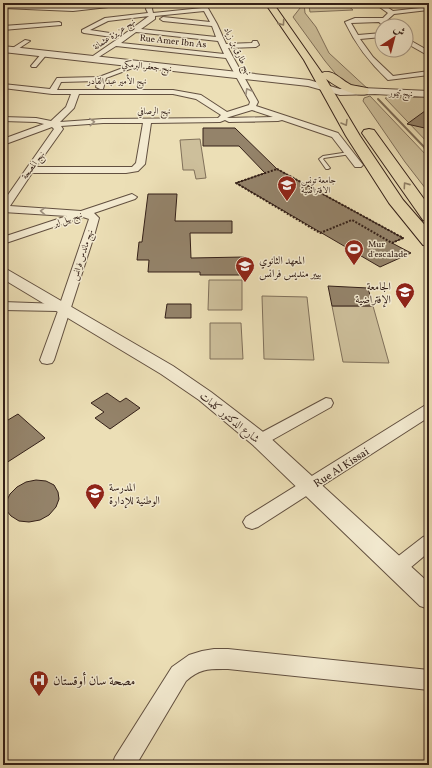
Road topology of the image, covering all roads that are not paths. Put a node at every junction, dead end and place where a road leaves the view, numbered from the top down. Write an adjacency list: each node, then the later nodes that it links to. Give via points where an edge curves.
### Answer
1 (126, 3): 9 (street)
2 (150, 3): 17 (street)
3 (269, 3): 48 (highway, one-way to 48)
4 (279, 3): 48 (highway)
5 (310, 3): 6 (street)
6 (360, 3)
7 (377, 3): 15 (street)
8 (419, 3): 13 (street)
9 (111, 4): 16 (street)
10 (3, 6): 12 (street)
11 (204, 6): 17 (street); 22 (street, نهج طارق بن زياد)
12 (19, 7): 14 (street); 16 (street)
13 (428, 8): 15 (street)
14 (14, 13)
15 (392, 13): 18 (street)
16 (40, 14): 21 (street); 23 (street)
17 (152, 16): 22 (street); 24 (street, نهج عزيزة عثمانة); 26 (street, via 107,19 84,31)
18 (388, 18)
19 (8, 19): 23 (street)
20 (374, 22): 27 (street, via 349,21)
21 (59, 24)
22 (214, 24): 28 (street, نهج طارق بن زياد)
23 (3, 26)
24 (134, 30): 26 (street, نهج عزيزة عثمانة); 28 (street)
25 (374, 36): 27 (street)
26 (124, 37): 31 (street, نهج عزيزة عثمانة)
27 (355, 37): 44 (street, via 365,53)
28 (220, 39): 33 (street, نهج طارق بن زياد)
29 (27, 41): 35 (street)
30 (255, 42): 33 (street, via 256,45)
31 (116, 44): 38 (street, Rue Amer Ibn As); 39 (street, نهج عزيزة عثمانة)
32 (414, 44): 36 (street)
33 (223, 46): 38 (street, نهج طارق بن زياد)
34 (3, 49): 35 (street, نهج جعفر البرمكي)
35 (13, 50): 37 (street, نهج جعفر البرمكي)
36 (427, 51)
37 (44, 54): 39 (street, نهج جعفر البرمكي); 41 (street)
38 (228, 56): 43 (street, نهج طارق بن زياد)
39 (92, 60): 40 (street, نهج جعفر البرمكي)
40 (136, 65): 43 (street, نهج جعفر البرمكي); 45 (street)
41 (34, 66)
42 (429, 74): 44 (street)
43 (239, 76): 46 (street, نهج جعفر البرمكي); 55 (street, نهج طارق بن زياد, one-way to 43, via 254,102)
44 (391, 78): 47 (street)
45 (102, 79): 51 (street); 52 (street, via 60,80)
46 (298, 82): 48 (highway); 48 (highway, via 313,80)
47 (398, 83)
48 (329, 85): 53 (street, نهج تيمور); 53 (highway); 53 (highway, via 351,103); 69 (highway, one-way to 48, via 362,124); 71 (highway, one-way to 71, via 353,136 397,203)
49 (3, 86): 52 (street, نهج الأمير عبد القادر)
50 (76, 91): 51 (street, نهج الأمير عبد القادر); 52 (street, نهج الأمير عبد القادر); 60 (street, via 70,108)
51 (99, 91): 56 (street, نهج الأمير عبد القادر, via 160,91 185,94 208,102)
52 (52, 92)
53 (367, 92): 54 (street, نهج تيمور)
54 (429, 94)
55 (252, 107): 56 (street, نهج الرصافي); 58 (street)
56 (223, 118): 58 (street); 59 (street, نهج الرصافي)
57 (3, 119): 60 (street, via 36,120)
58 (288, 119): 62 (street, via 335,135)
59 (147, 121): 60 (street, نهج الرصافي, one-way to 59); 65 (street, via 139,167 135,169)
60 (53, 124): 61 (street); 65 (street, نهج المصحة, via 59,129)
61 (3, 142)
62 (349, 153): 63 (street); 64 (lane, via 321,159)
63 (358, 165)
64 (328, 168)
65 (29, 170): 67 (street, نهج المصحة)
66 (132, 196): 68 (street, نهج بيل اير)
67 (3, 208): 68 (street, نهج ماندس فرانس, one-way to 67)
68 (82, 214): 70 (street, نهج بيل اير); 74 (street, نهج ماندس فرانس, via 94,218)
69 (429, 217)
70 (3, 241)
71 (429, 241)
72 (3, 273): 74 (street, شارع الدكتور كلمات)
73 (3, 306): 74 (street)
74 (62, 308): 75 (street); 78 (street, شارع الدكتور كلمات, via 187,383)
75 (47, 360)
76 (326, 403): 78 (street)
77 (429, 410): 79 (street, Rue Al Kissai)
78 (260, 440): 79 (street, شارع الدكتور كلمات)
79 (310, 486): 80 (street, Rue Al Kissai); 82 (street, شارع الدكتور كلمات)
80 (252, 522)
81 (429, 542): 82 (street)
82 (398, 567): 83 (street, شارع الدكتور كلمات)
83 (429, 598)
84 (429, 680): 85 (street, via 208,658 190,664 179,674)
85 (123, 765)

